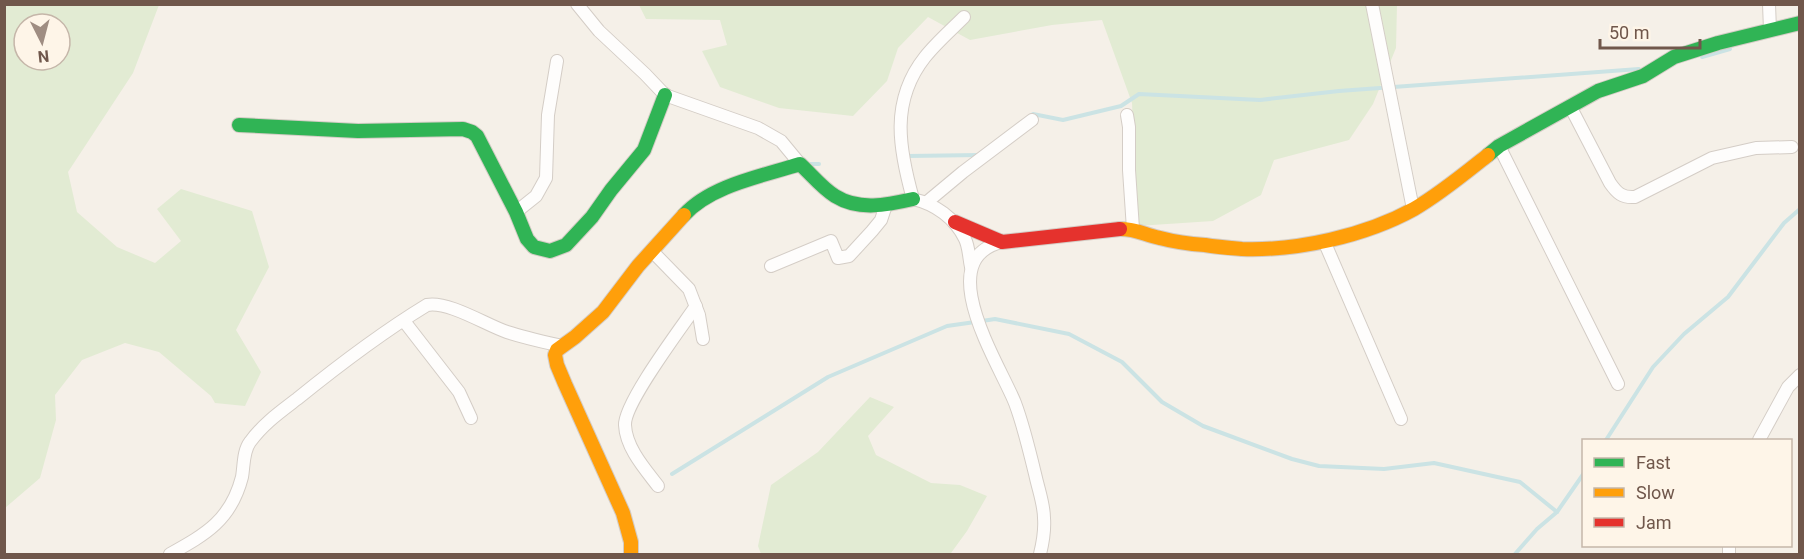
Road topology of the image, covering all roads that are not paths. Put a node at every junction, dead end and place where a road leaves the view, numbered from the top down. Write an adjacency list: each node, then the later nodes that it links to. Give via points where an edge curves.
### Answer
1 (577, 4): 8 (street)
2 (1372, 4): 19 (street)
3 (1769, 4): 6 (street)
4 (964, 17): 16 (street, via 920,64 902,104 900,135)
5 (1800, 23): 6 (street)
6 (1770, 30): 9 (street, via 1674,57 1643,76 1598,91)
7 (557, 61): 20 (street, via 548,115 546,177 536,196)
8 (665, 95): 15 (street, via 758,128 781,141); 20 (street, via 644,150 566,245 550,251 534,248)
9 (1570, 106): 13 (street); 14 (street, via 1610,183 1624,198 1635,198 1712,158 1756,148)
10 (1127, 115): 22 (street)
11 (1032, 120): 17 (street)
12 (239, 125): 20 (street, via 358,131 463,129 477,136)
13 (1499, 146): 19 (street); 33 (street)
14 (1792, 147)
15 (800, 164): 18 (street, via 846,202); 25 (street, via 705,197)
16 (913, 199): 17 (street); 18 (street)
17 (927, 202): 21 (street)
18 (886, 205): 26 (street, via 881,220 849,256 838,258 831,242)
19 (1413, 209): 23 (street, via 1380,225)
20 (516, 212)
21 (955, 222): 24 (street); 27 (street, via 966,240)
22 (1133, 230): 23 (street, via 1158,238 1243,249); 24 (street)
23 (1324, 241): 35 (street)
24 (1002, 242): 27 (street, via 982,251)
25 (652, 251): 28 (street, via 689,289); 31 (street, via 603,312)
26 (771, 266)
27 (971, 267): 40 (street, via 977,322 1015,403 1030,451 1044,517)
28 (696, 306): 30 (street); 37 (street, via 641,388 625,425 642,466)
29 (404, 321): 31 (street, via 435,304 528,339); 34 (street, via 459,392); 38 (street, via 326,374 270,420 248,445 236,498 228,511 219,522)
30 (703, 339)
31 (562, 346): 39 (street, via 555,355 557,365 610,481 629,536)
32 (1800, 375): 36 (street, via 1788,387)
33 (1618, 384)
34 (471, 418)
35 (1401, 419)
36 (1760, 439)
37 (658, 486)
38 (170, 555)
39 (631, 555)
40 (1040, 555)

